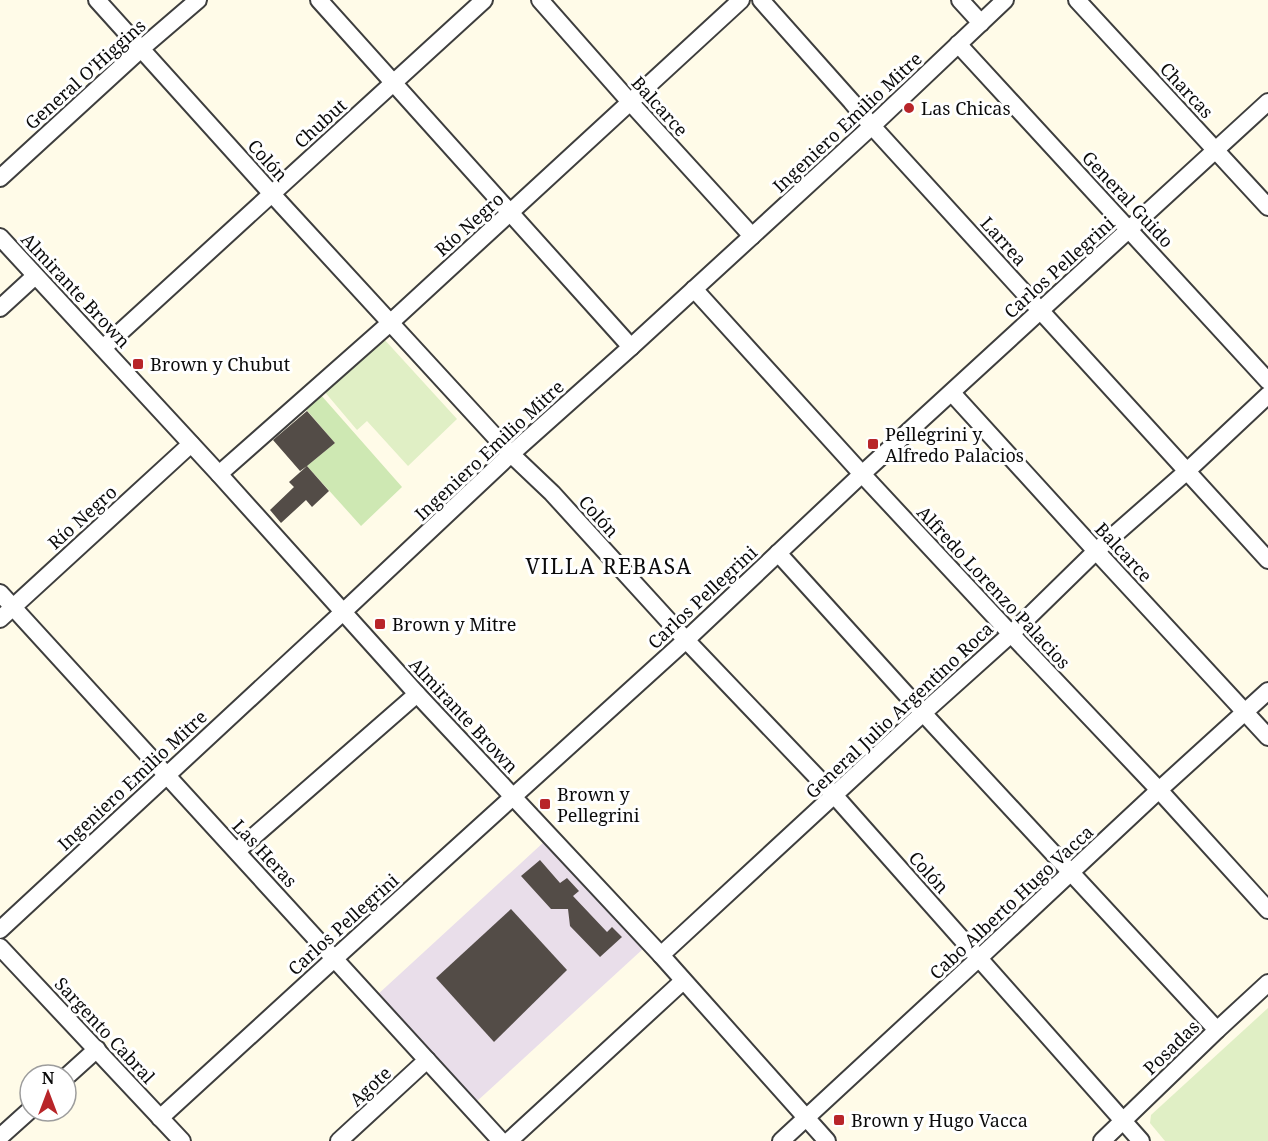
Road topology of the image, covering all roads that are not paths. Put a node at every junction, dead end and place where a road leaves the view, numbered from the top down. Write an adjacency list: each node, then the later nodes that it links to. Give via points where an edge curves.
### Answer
1 (97, 0): 13 (street, Colón)
2 (198, 0): 13 (street, General O'Higgins)
3 (319, 0): 14 (street)
4 (484, 0): 14 (street, Chubut)
5 (540, 0): 15 (street, Balcarce)
6 (741, 0): 15 (street, Río Negro)
7 (761, 0): 17 (street, Larrea)
8 (960, 0): 11 (street)
9 (1005, 0): 11 (street, Ingeniero Emilio Mitre)
10 (1077, 0): 18 (street, Charcas)
11 (981, 22): 12 (street, Ingeniero Emilio Mitre)
12 (958, 44): 17 (street, Ingeniero Emilio Mitre); 23 (street, General Guido)
13 (142, 48): 19 (street, General O'Higgins); 20 (street, Colón)
14 (394, 82): 20 (street, Chubut); 22 (street)
15 (630, 102): 22 (street, Río Negro); 24 (street, Balcarce)
16 (1268, 102): 18 (street, Carlos Pellegrini)
17 (872, 126): 24 (street, Ingeniero Emilio Mitre); 29 (street, Larrea)
18 (1216, 150): 21 (street, Charcas); 23 (street, Carlos Pellegrini)
19 (0, 178)
20 (272, 194): 30 (street, Colón); 32 (street, Chubut)
21 (1268, 207)
22 (510, 213): 30 (street, Río Negro); 31 (street)
23 (1130, 230): 29 (street, Carlos Pellegrini); 33 (street, General Guido)
24 (752, 236): 27 (street, Ingeniero Emilio Mitre)
25 (0, 237): 26 (street, Almirante Brown)
26 (35, 276): 28 (street); 32 (street, Almirante Brown)
27 (694, 289): 31 (street, Ingeniero Emilio Mitre); 40 (street, Alfredo Lorenzo Palacios)
28 (0, 308)
29 (1040, 310): 34 (street, Carlos Pellegrini); 38 (street, Larrea)
30 (390, 323): 37 (street, Colón); 39 (street, Río Negro)
31 (631, 347): 37 (street, Ingeniero Emilio Mitre)
32 (103, 348): 36 (street, Almirante Brown)
33 (1268, 381)
34 (952, 393): 40 (street, Carlos Pellegrini); 41 (street, Balcarce)
35 (1268, 395): 38 (street, General Julio Argentino Roca)
36 (191, 444): 39 (street, Almirante Brown); 45 (street, Río Negro)
37 (511, 454): 46 (street, Ingeniero Emilio Mitre); 49 (street, Colón, via 552,493)
38 (1186, 472): 41 (street, General Julio Argentino Roca); 43 (street, Larrea)
39 (219, 474): 46 (street, Almirante Brown)
40 (862, 474): 42 (street, Carlos Pellegrini); 48 (street, Alfredo Lorenzo Palacios)
41 (1096, 551): 48 (street, General Julio Argentino Roca); 52 (street, Balcarce)
42 (778, 553): 49 (street, Carlos Pellegrini); 53 (street)
43 (1268, 560)
44 (0, 593): 45 (street, Las Heras)
45 (13, 607): 47 (street, Río Negro); 55 (street, Las Heras)
46 (343, 612): 51 (street, Almirante Brown); 55 (street, Ingeniero Emilio Mitre)
47 (0, 619)
48 (1011, 634): 53 (street, General Julio Argentino Roca); 56 (street, Alfredo Lorenzo Palacios)
49 (686, 640): 57 (street, Colón); 58 (street, Carlos Pellegrini)
50 (1268, 691): 52 (street, Cabo Alberto Hugo Vacca)
51 (417, 694): 58 (street, Almirante Brown); 59 (street)
52 (1245, 712): 54 (street, Balcarce); 56 (street, Cabo Alberto Hugo Vacca)
53 (923, 713): 57 (street, General Julio Argentino Roca); 60 (street)
54 (1268, 737)
55 (166, 775): 59 (street, Las Heras); 62 (street, Ingeniero Emilio Mitre)
56 (1159, 790): 60 (street, Cabo Alberto Hugo Vacca); 61 (street, Alfredo Lorenzo Palacios)
57 (835, 795): 64 (street, General Julio Argentino Roca); 66 (street, Colón)
58 (513, 796): 64 (street, Almirante Brown); 65 (street, Carlos Pellegrini)
59 (237, 851): 65 (street, Las Heras)
60 (1072, 872): 66 (street, Cabo Alberto Hugo Vacca); 69 (street)
61 (1268, 910)
62 (0, 930)
63 (0, 947): 70 (street, Sargento Cabral)
64 (661, 955): 67 (street, Almirante Brown)
65 (334, 958): 71 (street, Las Heras); 73 (street, Carlos Pellegrini)
66 (979, 958): 74 (street, Cabo Alberto Hugo Vacca); 76 (street, Colón)
67 (683, 981): 74 (street, Almirante Brown); 81 (street)
68 (1268, 983): 69 (street, Posadas)
69 (1217, 1030): 76 (street, Posadas)
70 (97, 1049): 72 (street); 73 (street, Sargento Cabral)
71 (427, 1060): 79 (street, Agote); 80 (street, Las Heras)
72 (78, 1066)
73 (160, 1118): 78 (street, Sargento Cabral)
74 (806, 1119): 82 (street, Cabo Alberto Hugo Vacca); 83 (street, Almirante Brown)
75 (18, 1121): 77 (street)
76 (1123, 1122): 84 (street, Posadas); 85 (street, Colón)
77 (0, 1137)
78 (182, 1141)
79 (339, 1141)
80 (501, 1141)
81 (509, 1141)
82 (781, 1141)
83 (827, 1141)
84 (1102, 1141)
85 (1141, 1141)

